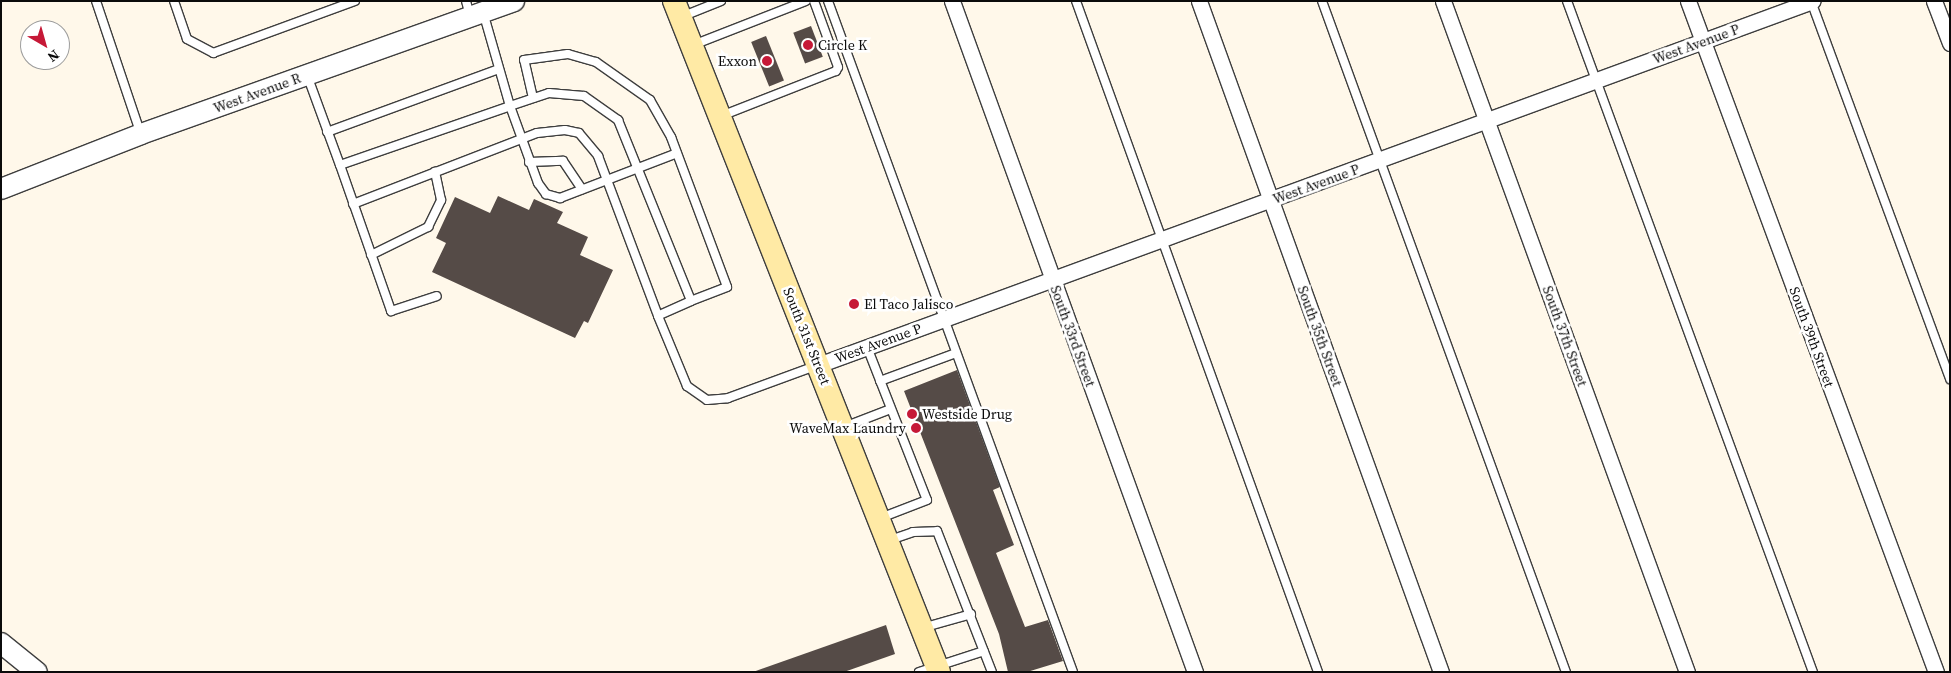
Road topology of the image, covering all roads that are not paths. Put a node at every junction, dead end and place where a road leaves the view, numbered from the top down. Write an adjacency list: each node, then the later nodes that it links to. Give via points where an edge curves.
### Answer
1 (96, 1): 31 (lane)
2 (174, 1): 3 (lane, via 188,39 213,53)
3 (355, 1)
4 (514, 1): 19 (street, West Avenue R)
5 (806, 1): 22 (lane)
6 (814, 1): 28 (lane, via 838,66 836,71)
7 (828, 1): 50 (lane)
8 (952, 1): 46 (street, South 33rd Street)
9 (1076, 1): 44 (lane)
10 (1198, 1): 42 (street, South 35th Street)
11 (1322, 1): 34 (lane)
12 (1443, 1): 29 (street, South 37th Street)
13 (1567, 1): 25 (lane)
14 (1688, 1): 20 (street, South 39th Street)
15 (1812, 1): 20 (street, West Avenue P); 54 (lane)
16 (1934, 1): 21 (street)
17 (719, 2): 18 (lane)
18 (678, 9): 22 (main road, South 31st Street)
19 (473, 10): 23 (lane); 24 (street, West Avenue R)
20 (1702, 42): 25 (street, West Avenue P); 74 (street, South 39th Street)
21 (1950, 43)
22 (692, 46): 28 (main road, South 31st Street)
23 (499, 69): 27 (lane); 30 (lane)
24 (307, 75): 30 (lane); 31 (street, West Avenue R)
25 (1596, 81): 29 (street, West Avenue P); 73 (lane)
26 (533, 98): 27 (lane); 33 (lane, via 524,60 568,54 596,62 650,100); 37 (lane, via 549,92 584,96 618,120)
27 (510, 106): 32 (lane); 36 (lane)
28 (720, 116): 53 (main road, South 31st Street)
29 (1487, 122): 34 (street, West Avenue P); 72 (street, South 37th Street)
30 (327, 132): 36 (lane)
31 (141, 134): 40 (street, West Avenue R)
32 (521, 139): 35 (lane); 38 (lane); 39 (lane, via 554,130 578,132 593,146)
33 (677, 153): 37 (lane); 48 (lane, via 728,287)
34 (1382, 160): 42 (street, West Avenue P); 71 (lane)
35 (529, 162): 41 (lane, via 563,161); 41 (lane, via 546,194 560,198)
36 (340, 165): 43 (lane)
37 (639, 168): 39 (lane); 48 (lane)
38 (434, 172): 43 (lane); 45 (lane, via 441,200 428,228)
39 (607, 180): 41 (lane); 49 (lane)
40 (1, 189)
41 (582, 189)
42 (1271, 200): 44 (street, West Avenue P); 70 (street, South 35th Street)
43 (353, 204): 45 (lane)
44 (1163, 239): 46 (street, West Avenue P); 69 (lane)
45 (372, 255): 47 (lane, via 391,311)
46 (1053, 280): 50 (street, West Avenue P); 68 (street, South 33rd Street)
47 (437, 296)
48 (691, 302): 49 (lane)
49 (658, 316): 53 (lane, via 687,386 707,400 728,398)
50 (944, 319): 51 (street, West Avenue P); 52 (lane)
51 (867, 347): 53 (street, West Avenue P); 55 (lane)
52 (956, 352): 55 (lane); 67 (lane)
53 (818, 364): 57 (main road, South 31st Street)
54 (1950, 378)
55 (880, 381): 56 (lane)
56 (891, 409): 57 (lane); 58 (lane, via 927,500)
57 (843, 427): 58 (main road, South 31st Street)
58 (878, 518): 59 (main road, South 31st Street)
59 (887, 541): 60 (lane, via 913,532 937,531); 61 (main road, South 31st Street)
60 (971, 614): 61 (lane); 63 (lane)
61 (921, 628): 64 (main road, South 31st Street)
62 (1, 643): 65 (street)
63 (984, 651): 64 (lane); 66 (lane)
64 (931, 670)
65 (36, 672)
66 (992, 672)
67 (1073, 672)
68 (1195, 672)
69 (1318, 672)
70 (1441, 672)
71 (1566, 672)
72 (1687, 672)
73 (1813, 672)
74 (1936, 672)

